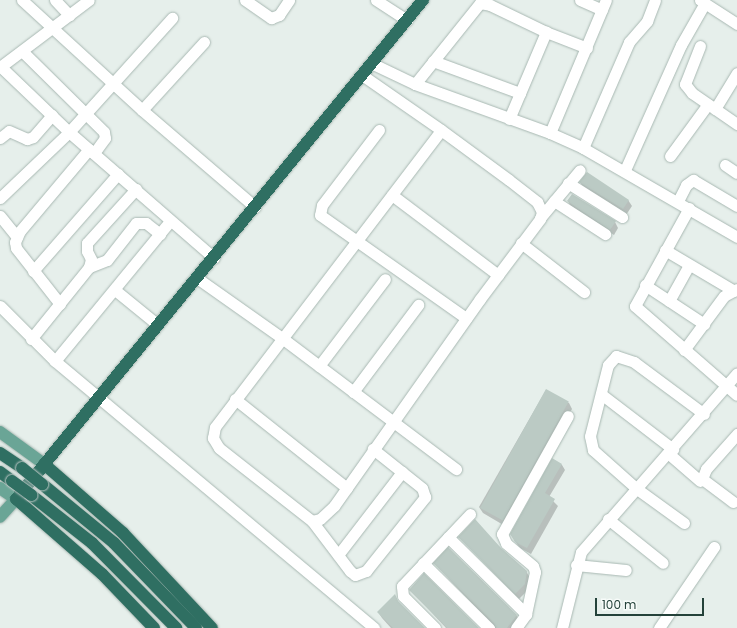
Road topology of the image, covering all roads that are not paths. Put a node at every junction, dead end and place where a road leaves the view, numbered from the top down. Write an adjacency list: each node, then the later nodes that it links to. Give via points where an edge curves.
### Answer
1 (22, 0): 16 (street)
2 (55, 0): 12 (street)
3 (89, 0): 12 (street)
4 (245, 0): 5 (street, via 271,18 279,15)
5 (289, 0)
6 (376, 0): 14 (street)
7 (423, 0): 14 (highway)
8 (580, 0): 11 (street)
9 (655, 0): 41 (street, via 647,21 629,42)
10 (702, 1): 15 (street); 46 (street)
11 (604, 5): 20 (street)
12 (69, 15): 16 (street)
13 (172, 18): 27 (street)
14 (407, 20): 23 (highway)
15 (737, 24)
16 (52, 28): 21 (street); 27 (street)
17 (546, 32): 20 (street); 22 (street, via 490,5 480,3); 29 (street)
18 (204, 42): 31 (street)
19 (700, 46): 30 (street, via 685,84 692,93)
20 (587, 48): 39 (street)
21 (22, 51): 24 (street); 32 (street)
22 (433, 61): 28 (street); 29 (street)
23 (371, 63): 26 (highway); 28 (street)
24 (0, 66): 33 (street)
25 (737, 73): 30 (street)
26 (362, 75): 37 (street); 56 (highway)
27 (113, 84): 31 (street); 32 (street)
28 (414, 84): 34 (street)
29 (520, 93): 34 (street)
30 (712, 107): 35 (street); 43 (street)
31 (142, 110): 56 (street)
32 (86, 113): 38 (street); 42 (street, via 106,135)
33 (52, 116): 38 (street); 40 (street, via 33,137 27,139 9,131)
34 (509, 119): 39 (street)
35 (737, 124)
36 (379, 130): 66 (street, via 319,210 322,218)
37 (441, 130): 51 (street); 60 (street, via 537,202 542,212)
38 (69, 132): 42 (street); 52 (street)
39 (550, 133): 41 (street)
40 (0, 138)
41 (583, 148): 46 (street)
42 (92, 151): 48 (street); 64 (street)
43 (670, 156)
44 (725, 165): 47 (street)
45 (580, 170): 49 (street)
46 (625, 170): 54 (street)
47 (737, 172)
48 (118, 174): 50 (street); 72 (street)
49 (568, 183): 53 (street); 59 (street)
50 (136, 189): 61 (street); 71 (street, via 87,243 87,251 92,259)
51 (392, 195): 66 (street); 73 (street)
52 (0, 198)
53 (554, 201): 60 (street); 63 (street)
54 (678, 201): 55 (street, via 686,185 692,180); 57 (street)
55 (737, 206)
56 (255, 207): 69 (highway)
57 (689, 208): 65 (street); 68 (street)
58 (0, 216): 64 (street)
59 (622, 217)
60 (540, 218): 67 (street)
61 (170, 221): 62 (street); 69 (street)
62 (160, 234): 71 (street, via 146,224 136,224 107,260); 77 (street)
63 (605, 234)
64 (16, 236): 72 (street, via 16,248)
65 (737, 237)
66 (358, 241): 84 (street); 87 (street)
67 (521, 243): 73 (street); 79 (street)
68 (664, 250): 70 (street); 76 (street)
69 (214, 258): 74 (highway)
70 (689, 265): 78 (street); 80 (street)
71 (89, 267): 81 (street)
72 (33, 271): 81 (street)
73 (498, 275): 84 (street)
74 (197, 278): 85 (highway); 87 (street)
75 (386, 279): 91 (street)
76 (645, 285): 80 (street); 89 (street, via 637,300 637,310)
77 (115, 290): 85 (street); 90 (street)
78 (735, 290): 86 (street, via 724,296)
79 (584, 292)
80 (669, 301): 86 (street)
81 (60, 304): 88 (street)
82 (418, 305): 94 (street)
83 (0, 306): 88 (street)
84 (466, 318): 101 (street)
85 (158, 324): 97 (highway)
86 (704, 324): 89 (street)
87 (282, 338): 91 (street); 98 (street)
88 (31, 339): 90 (street)
89 (684, 350): 93 (street)
90 (56, 361): 97 (street)
91 (319, 366): 94 (street)
92 (737, 373): 93 (street)
93 (726, 386): 96 (street); 99 (street)
94 (353, 392): 101 (street)
95 (601, 394): 99 (street, via 610,360 620,356 634,362); 105 (street); 114 (street, via 590,436 590,446)
96 (737, 395)
97 (98, 396): 107 (highway); 134 (street)
98 (235, 399): 113 (street); 120 (street, via 215,427 213,438 219,448)
99 (704, 414): 105 (street)
100 (568, 416): 129 (street, via 502,534 506,543 533,566 535,572)
101 (392, 422): 104 (street); 108 (street)
102 (0, 432): 107 (main road)
103 (737, 434): 116 (street, via 706,469 702,479)
104 (373, 449): 110 (street); 113 (street)
105 (671, 451): 111 (street); 114 (street)
106 (0, 453): 132 (highway, bridge, via 114,543)
107 (44, 464): 115 (highway); 133 (highway, via 123,533)
108 (456, 469)
109 (0, 472): 131 (highway, bridge, via 92,543)
110 (402, 472): 124 (street); 124 (street, via 422,488 425,497 422,503 361,574 350,571)
111 (700, 481)
112 (0, 488): 115 (main road)
113 (347, 488): 120 (street, via 327,514)
114 (637, 489): 119 (street); 121 (street)
115 (16, 498): 118 (main road); 130 (highway, via 102,574)
116 (733, 502)
117 (470, 514): 122 (street)
118 (0, 517)
119 (608, 519): 126 (street); 127 (street, via 581,552)
120 (312, 521): 124 (street)
121 (684, 523)
122 (448, 537): 125 (street); 129 (street)
123 (714, 547): 139 (street)
124 (338, 555)
125 (423, 563): 135 (street, via 400,591); 136 (street)
126 (663, 563)
127 (576, 565): 128 (street); 138 (street)
128 (626, 570)
129 (526, 614): 137 (street)
130 (154, 628)
131 (176, 628)
132 (196, 628)
133 (212, 628)
134 (374, 628)
135 (435, 628)
136 (489, 628)
137 (516, 628)
138 (562, 628)
139 (659, 628)

